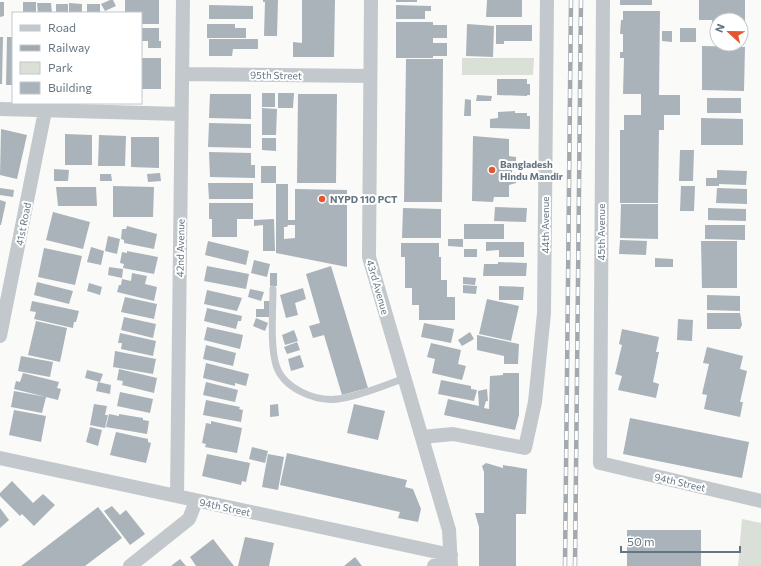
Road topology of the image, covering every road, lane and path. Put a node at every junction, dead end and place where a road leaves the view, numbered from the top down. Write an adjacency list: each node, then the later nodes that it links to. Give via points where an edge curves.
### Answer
1 (183, 0): 5 (street, 42nd Avenue)
2 (371, 0): 6 (street, 43rd Avenue)
3 (547, 0): 13 (street, 44th Avenue, via 544,313 536,402 525,448 453,434)
4 (603, 0): 15 (street, 45th Avenue)
5 (182, 74): 6 (street, 95th Street); 9 (street, 42nd Avenue)
6 (370, 76): 12 (street, 43rd Avenue, via 369,257)
7 (0, 110): 8 (street)
8 (45, 111): 9 (street); 11 (street, 41st Road)
9 (181, 114): 16 (street, 42nd Avenue)
10 (273, 289): 12 (lane, via 274,359 279,372 290,385 308,394 338,400)
11 (0, 336)
12 (405, 378): 13 (street, 43rd Avenue)
13 (422, 437): 19 (street, 43rd Avenue, via 449,534)
14 (0, 458): 16 (street, 94th Street)
15 (600, 463): 18 (street, 94th Street)
16 (177, 496): 17 (street, 94th Street)
17 (196, 501): 19 (street, 94th Street); 20 (street, via 190,520)
18 (761, 501)
19 (451, 560): 21 (street)
20 (130, 566)
21 (434, 566)

